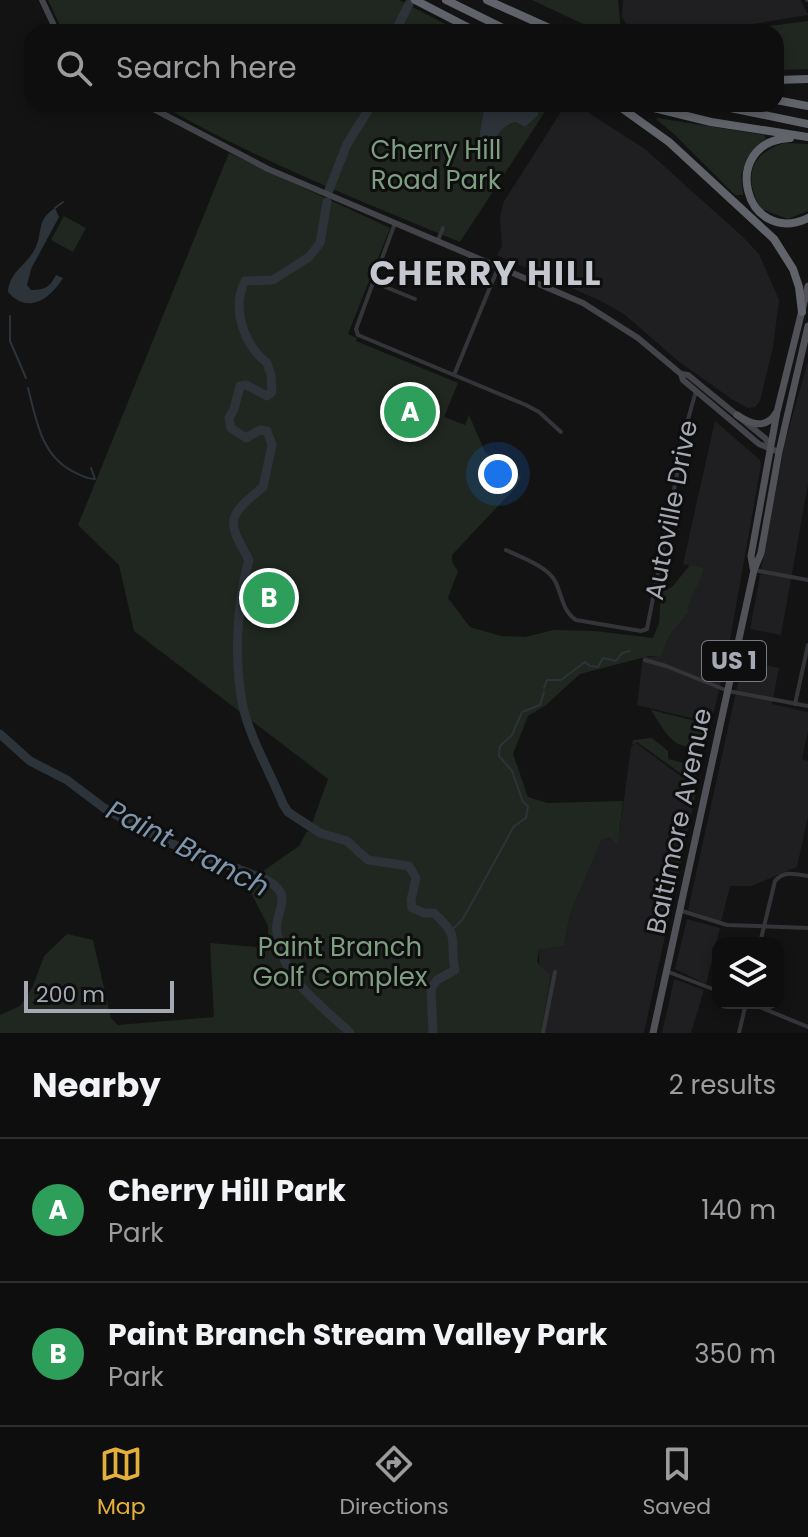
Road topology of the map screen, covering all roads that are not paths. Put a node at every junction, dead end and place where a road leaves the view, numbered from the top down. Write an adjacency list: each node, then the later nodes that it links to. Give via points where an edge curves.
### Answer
1 (42, 0): 5 (main road)
2 (415, 0): 6 (highway)
3 (446, 0): 7 (highway)
4 (487, 0): 8 (highway)
5 (53, 24)
6 (462, 24)
7 (495, 24)
8 (540, 24)
9 (808, 79): 10 (highway)
10 (784, 80)
11 (784, 102): 12 (highway)
12 (808, 106)
13 (159, 112): 20 (main road, via 268,169)
14 (627, 112): 27 (highway, via 669,142 774,239 793,269)
15 (669, 112): 18 (highway)
16 (750, 112): 17 (highway)
17 (808, 124)
18 (808, 138): 19 (highway, via 768,143 750,162 746,179 749,196 764,216 788,223)
19 (808, 218)
20 (395, 223): 22 (main road); 24 (street)
21 (443, 228): 22 (street)
22 (438, 243): 23 (main road)
23 (498, 268): 29 (main road, via 583,303); 30 (street)
24 (373, 282): 26 (street); 30 (street, via 358,335)
25 (808, 286): 27 (main road, Baltimore Avenue / US 1)
26 (415, 299)
27 (805, 312): 32 (main road, Baltimore Avenue / US 1)
28 (808, 326): 35 (main road, Baltimore Avenue / US 1)
29 (681, 374): 31 (main road); 33 (main road)
30 (454, 375): 34 (street, via 526,405)
31 (696, 391): 35 (main road, via 759,444); 36 (street, Autoville Drive, via 647,629 576,620 553,577)
32 (777, 412): 33 (main road, via 769,422 756,425); 35 (main road, Baltimore Avenue / US 1)
33 (737, 415): 35 (main road)
34 (561, 432)
35 (775, 450): 37 (main road, Baltimore Avenue / US 1, via 751,556)
36 (506, 550)
37 (754, 570): 38 (street); 41 (main road, Baltimore Avenue / US 1)
38 (808, 580)
39 (808, 645): 42 (street)
40 (645, 660): 41 (street)
41 (728, 691): 42 (street); 45 (main road, Baltimore Avenue / US 1)
42 (795, 704): 43 (street)
43 (808, 706)
44 (808, 876): 46 (street, via 788,873 777,878)
45 (679, 910): 46 (street, via 719,923); 49 (main road, Baltimore Avenue / US 1)
46 (764, 926): 47 (street); 48 (street)
47 (808, 928)
48 (761, 937)
49 (666, 971): 51 (street); 56 (main road, Baltimore Avenue / US 1)
50 (555, 972): 55 (street)
51 (712, 989)
52 (746, 1009): 57 (street)
53 (763, 1009): 54 (street)
54 (808, 1027)
55 (543, 1033)
56 (653, 1033)
57 (739, 1033)

